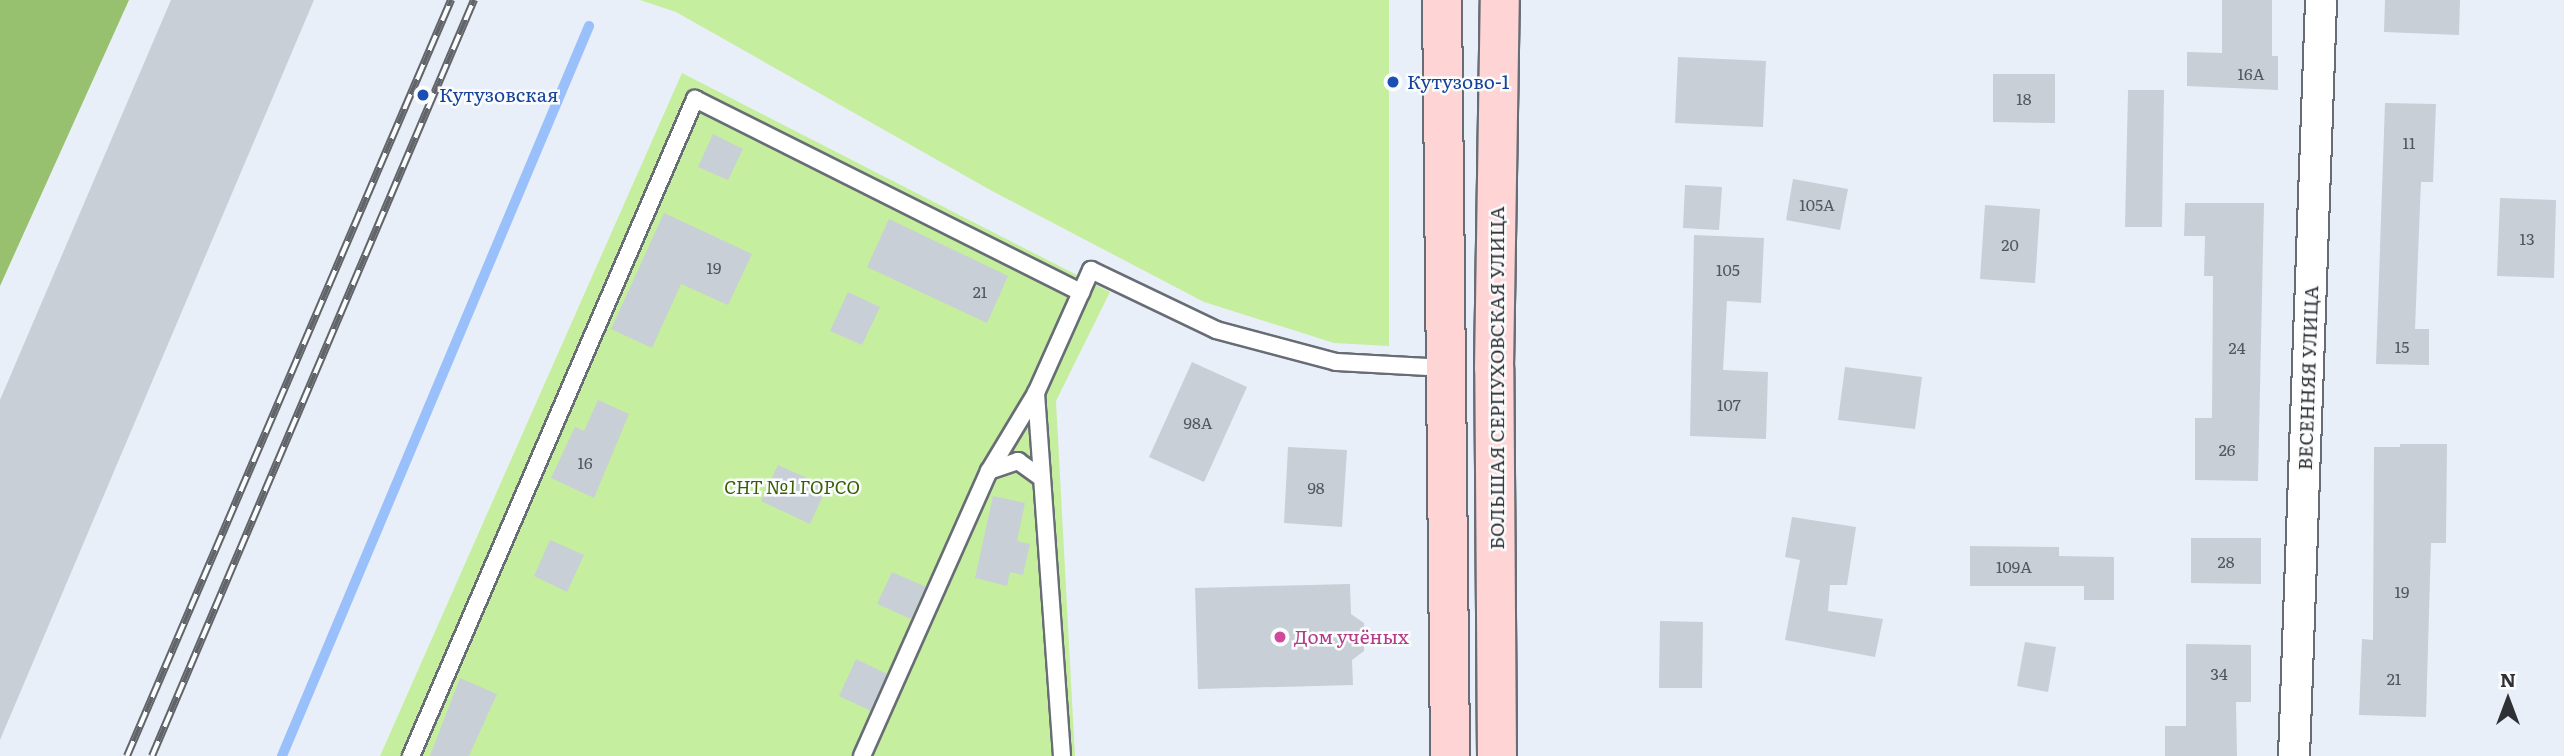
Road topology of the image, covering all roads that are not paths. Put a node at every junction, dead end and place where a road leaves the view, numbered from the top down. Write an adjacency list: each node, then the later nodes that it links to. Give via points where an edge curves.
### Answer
1 (1442, 0): 5 (main road)
2 (1500, 0): 13 (main road, БОЛЬШАЯ СЕРПУХОВСКАЯ УЛИЦА, via 1494,368)
3 (2321, 0): 14 (street, ВЕСЕННЯЯ УЛИЦА)
4 (1081, 292): 5 (lane, via 1091,270 1216,331 1336,362); 6 (lane); 9 (lane, via 695,99)
5 (1447, 368): 12 (main road)
6 (1036, 393): 7 (lane); 8 (lane)
7 (989, 471): 8 (lane, via 1018,461); 10 (lane)
8 (1041, 477): 11 (lane)
9 (411, 756)
10 (862, 756)
11 (1062, 756)
12 (1450, 756)
13 (1497, 756)
14 (2294, 756)

